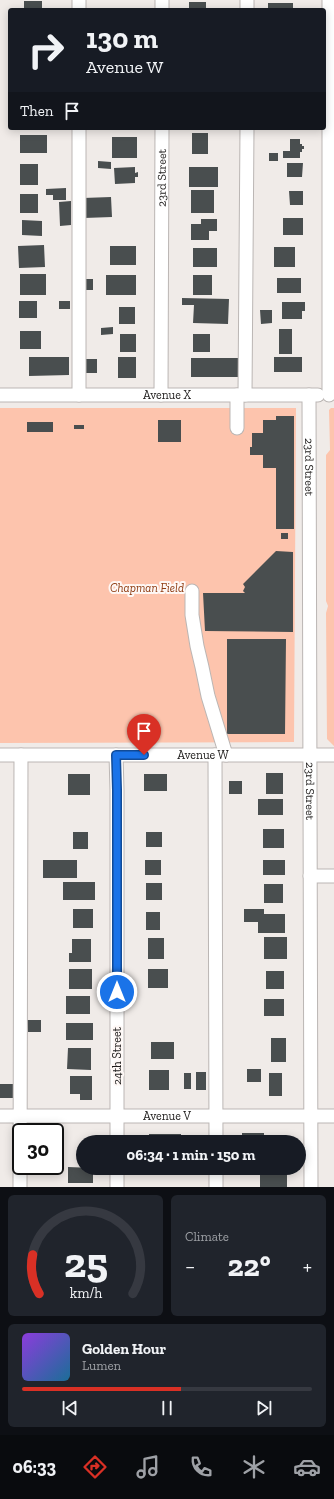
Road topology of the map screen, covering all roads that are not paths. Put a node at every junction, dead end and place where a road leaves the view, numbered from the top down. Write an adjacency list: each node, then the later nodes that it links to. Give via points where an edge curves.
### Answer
1 (329, 0): 10 (street)
2 (79, 130): 6 (street)
3 (162, 130): 7 (street, 23rd Street)
4 (247, 130): 8 (street)
5 (0, 395): 6 (street, Avenue X)
6 (79, 395): 7 (street, Avenue X)
7 (161, 395): 8 (street, Avenue X)
8 (241, 395): 9 (street, Avenue X); 11 (street)
9 (310, 395): 10 (street, Avenue X); 17 (street, 23rd Street)
10 (331, 395)
11 (237, 428)
12 (192, 591): 16 (street, via 192,615 197,646)
13 (0, 755): 14 (street, Avenue W)
14 (21, 755): 15 (street, Avenue W); 22 (street)
15 (116, 755): 16 (street, Avenue W); 23 (street, 24th Street)
16 (221, 755): 17 (street, Avenue W); 24 (street)
17 (310, 755): 18 (street, Avenue W); 19 (street, 23rd Street)
18 (334, 755)
19 (310, 876): 20 (street); 25 (street, 23rd Street)
20 (334, 876)
21 (0, 1116): 22 (street, Avenue V)
22 (20, 1116): 23 (street, Avenue V); 31 (street)
23 (117, 1116): 24 (street, Avenue V); 27 (street, 24th Street)
24 (217, 1116): 25 (street, Avenue V); 28 (street)
25 (311, 1116): 26 (street, Avenue V); 34 (street, 23rd Street)
26 (334, 1116)
27 (117, 1135)
28 (216, 1135)
29 (117, 1175): 32 (street)
30 (216, 1175): 33 (street)
31 (20, 1187)
32 (117, 1187)
33 (216, 1187)
34 (311, 1187)

